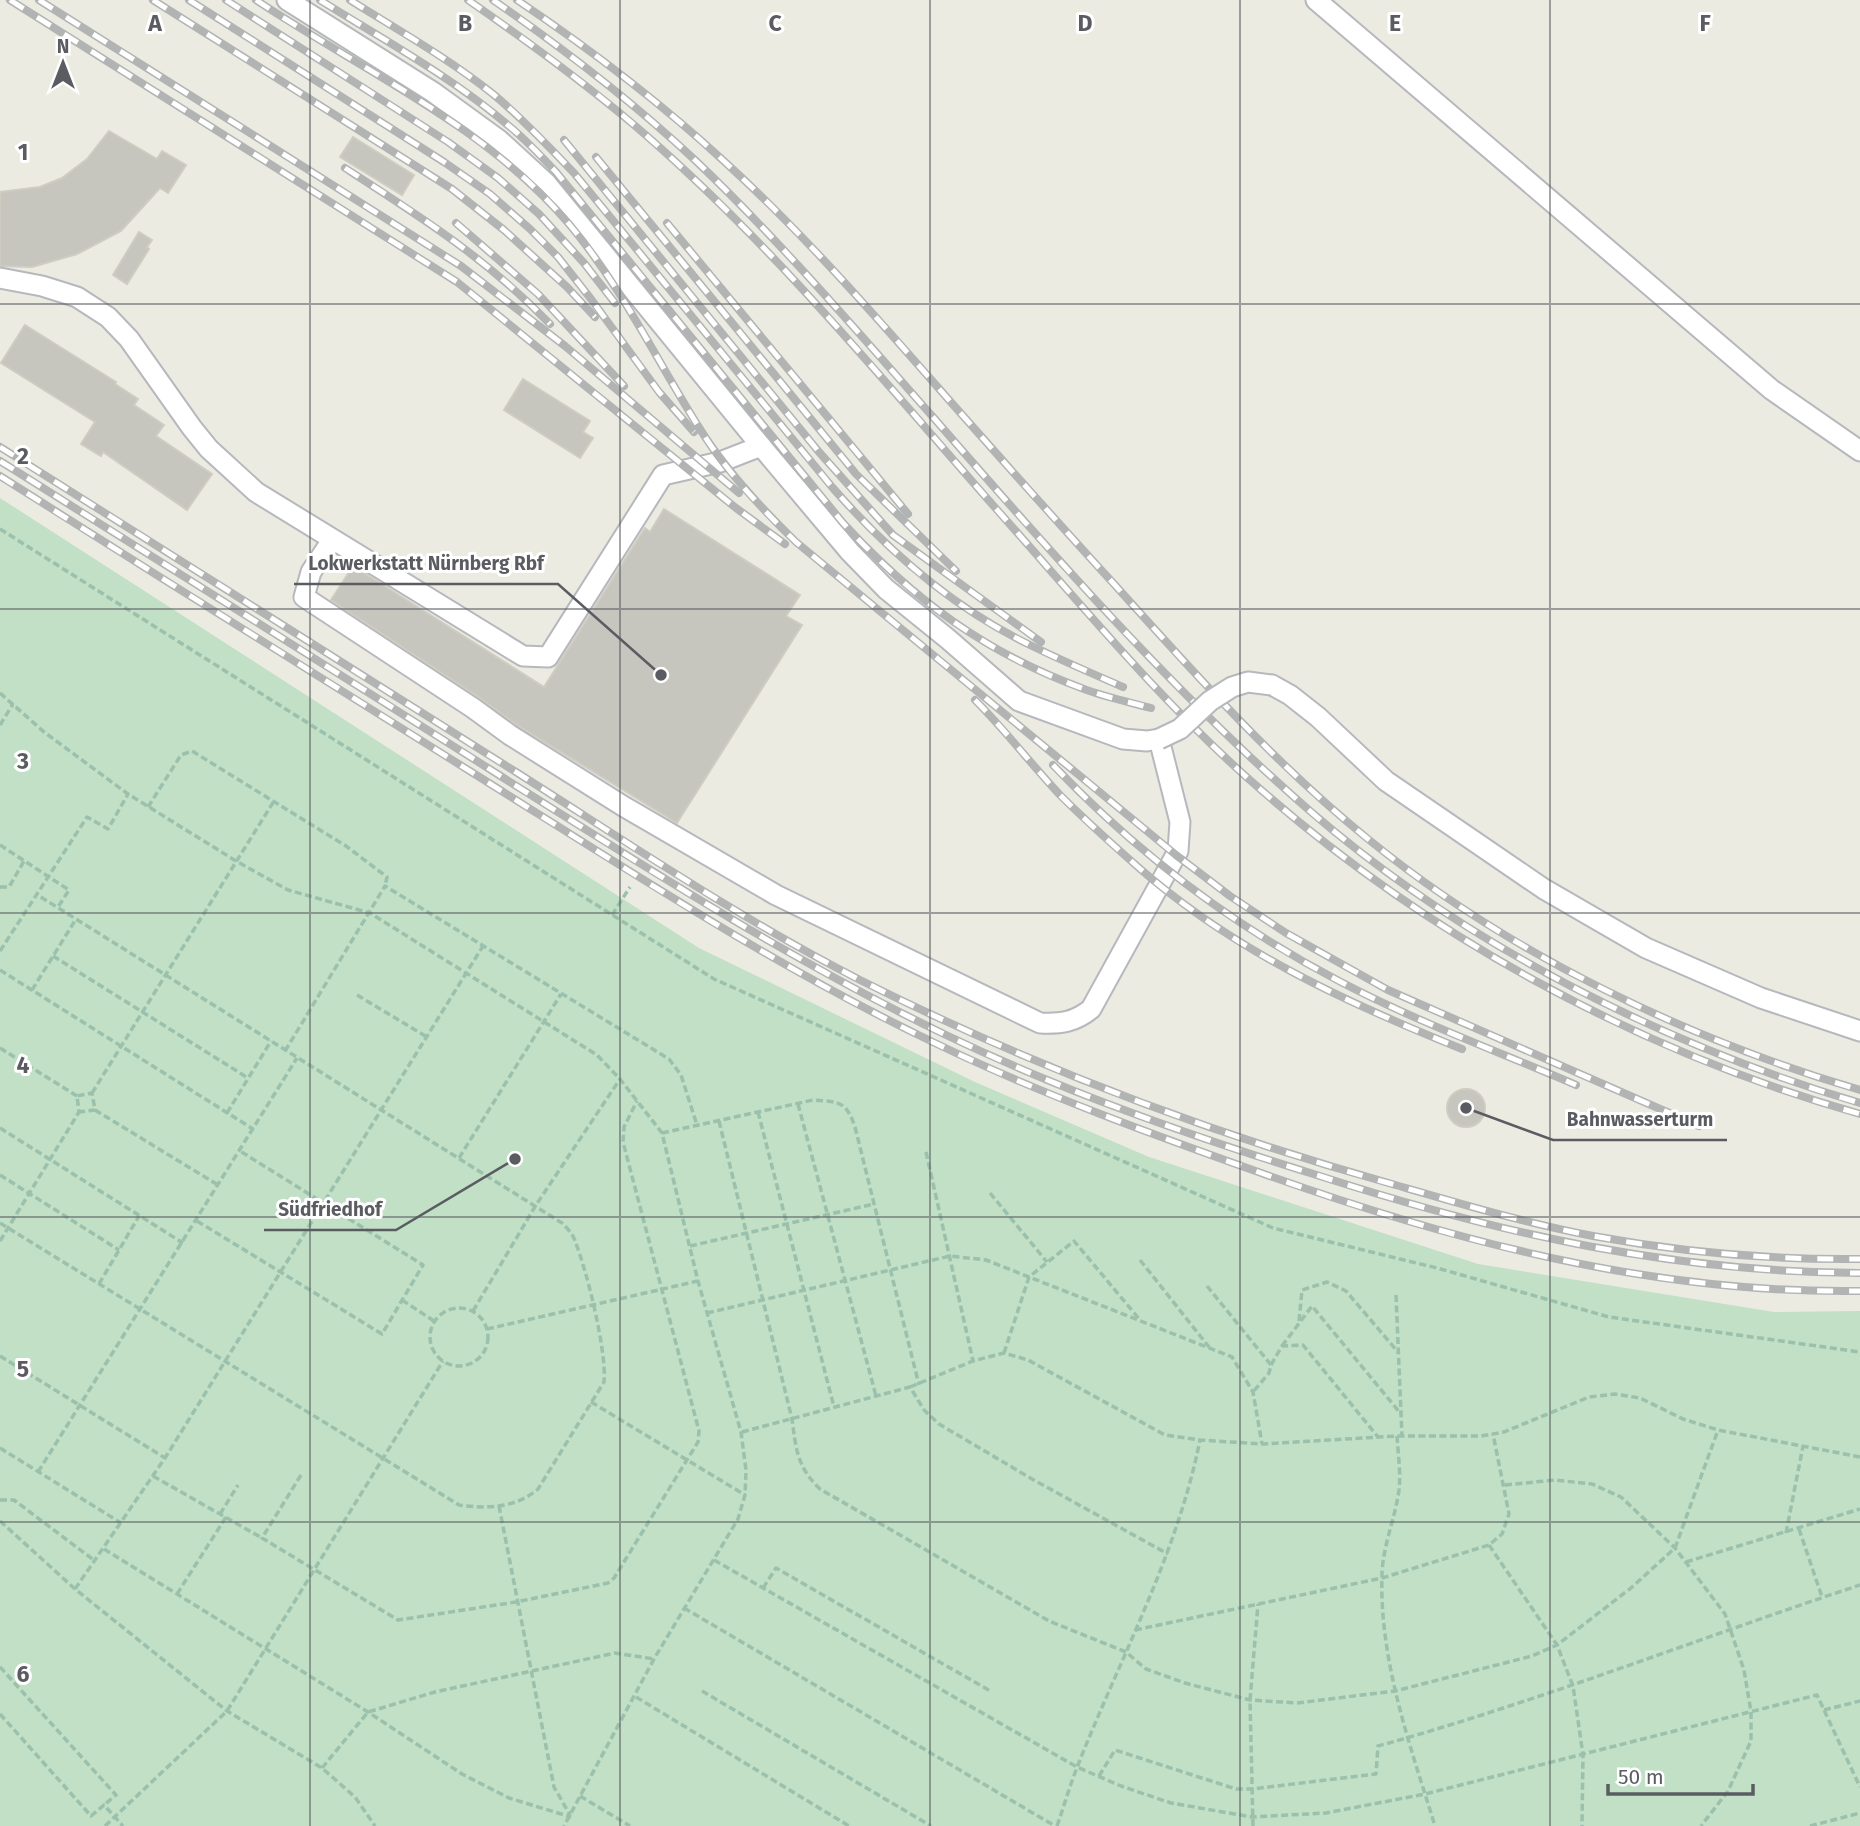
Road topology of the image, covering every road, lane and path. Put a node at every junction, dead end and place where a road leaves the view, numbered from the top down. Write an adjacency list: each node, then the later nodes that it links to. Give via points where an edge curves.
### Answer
1 (287, 0): 4 (lane, via 433,92 499,140 546,184)
2 (1317, 0): 5 (lane, via 1772,390)
3 (0, 278): 7 (lane, via 77,297 108,317 209,449 256,492)
4 (761, 446): 7 (lane, via 720,462 663,475 548,657 523,656); 11 (lane, via 886,589 1018,701 1123,738)
5 (1860, 451)
6 (0, 529): 25 (path)
7 (332, 540): 11 (lane, via 311,572 304,597 510,735 776,895 1040,1023 1068,1023 1091,1009 1178,851 1180,822)
8 (0, 693): 9 (path)
9 (13, 704): 10 (path); 12 (path)
10 (0, 725)
11 (1159, 738): 38 (lane, bridge, via 1180,729 1232,687 1248,682 1272,685 1318,716 1386,781 1544,889 1646,948 1761,998)
12 (128, 794): 14 (path); 18 (path, via 108,829 87,817)
13 (274, 802): 14 (path, via 192,751 181,755); 17 (path); 19 (path, via 377,869 387,877)
14 (148, 807): 17 (path)
15 (0, 845): 16 (path)
16 (24, 861): 18 (path); 20 (path, via 9,887)
17 (236, 861): 24 (path, via 288,890); 32 (path)
18 (47, 876): 22 (path); 23 (path, via 69,890)
19 (385, 886): 24 (path); 27 (path)
20 (0, 887)
21 (630, 887): 25 (path)
22 (36, 894): 23 (path); 28 (path)
23 (58, 907): 26 (path)
24 (370, 913): 31 (path); 43 (path)
25 (612, 915): 109 (path, via 714,979 1273,1228 1609,1317)
26 (76, 919): 29 (path); 32 (path)
27 (483, 946): 31 (path); 34 (path)
28 (0, 951)
29 (53, 956): 33 (path); 36 (path)
30 (0, 970): 33 (path)
31 (467, 974): 37 (path); 39 (path)
32 (166, 976): 36 (path); 40 (path)
33 (32, 990): 41 (path)
34 (561, 994): 37 (path); 57 (path, via 669,1059 681,1075)
35 (357, 995): 39 (path)
36 (144, 1012): 41 (path); 45 (path)
37 (544, 1021): 46 (path, via 597,1055); 63 (path)
38 (1860, 1031)
39 (427, 1037): 52 (path)
40 (271, 1041): 43 (path); 45 (path)
41 (122, 1047): 47 (path); 54 (path)
42 (0, 1048): 48 (path)
43 (285, 1051): 44 (path)
44 (297, 1058): 52 (path); 59 (path)
45 (248, 1079): 54 (path)
46 (620, 1079): 49 (path); 71 (path)
47 (92, 1093): 48 (path); 51 (path)
48 (77, 1096): 53 (path)
49 (637, 1101): 60 (path); 93 (path, via 624,1127 623,1142)
50 (798, 1103): 55 (path); 70 (path, via 835,1101 849,1110); 72 (path)
51 (95, 1110): 53 (path); 66 (path)
52 (381, 1110): 63 (path); 69 (path)
53 (79, 1112): 64 (path)
54 (227, 1112): 59 (path)
55 (758, 1112): 56 (path); 76 (path)
56 (719, 1121): 57 (path); 78 (path)
57 (696, 1125): 60 (path)
58 (0, 1128): 64 (path)
59 (253, 1129): 61 (path)
60 (663, 1133): 81 (path)
61 (240, 1151): 66 (path); 69 (path)
62 (926, 1152): 83 (path)
63 (459, 1158): 71 (path)
64 (51, 1159): 67 (path); 73 (path)
65 (0, 1175): 67 (path)
66 (218, 1185): 74 (path)
67 (30, 1193): 77 (path); 82 (path)
68 (990, 1193): 85 (path)
69 (323, 1203): 87 (path); 96 (path, via 423,1265)
70 (874, 1204): 72 (path); 86 (path)
71 (536, 1205): 98 (path, via 575,1238); 100 (path)
72 (828, 1214): 76 (path); 90 (path)
73 (139, 1216): 80 (path); 82 (path)
74 (197, 1221): 80 (path); 87 (path)
75 (0, 1223): 77 (path)
76 (787, 1224): 78 (path); 94 (path)
77 (8, 1228): 79 (path); 91 (path)
78 (747, 1233): 81 (path); 97 (path)
79 (0, 1241)
80 (183, 1243): 99 (path)
81 (690, 1246): 89 (path)
82 (119, 1250): 91 (path)
83 (950, 1256): 86 (path); 88 (path, via 986,1260); 114 (path)
84 (1140, 1260): 107 (path)
85 (1047, 1262): 88 (path); 103 (path, via 1074,1241)
86 (891, 1271): 90 (path); 116 (path)
87 (281, 1272): 96 (path, via 382,1334); 112 (path)
88 (1029, 1277): 103 (path); 110 (path)
89 (698, 1281): 93 (path); 101 (path)
90 (846, 1281): 94 (path); 119 (path)
91 (99, 1284): 99 (path)
92 (1207, 1286): 115 (path)
93 (662, 1289): 98 (path); 137 (path, via 699,1431)
94 (805, 1291): 97 (path); 122 (path)
95 (1395, 1295): 108 (path)
96 (402, 1300): 102 (path)
97 (763, 1300): 101 (path); 124 (path)
98 (593, 1304): 105 (path); 120 (path, via 605,1369 604,1382)
99 (142, 1310): 112 (path); 121 (path)
100 (473, 1311): 102 (path, via 452,1308); 105 (path)
101 (707, 1313): 126 (path)
102 (434, 1321): 113 (path, via 430,1343)
103 (1141, 1321): 107 (path)
104 (1299, 1323): 106 (path); 108 (path, via 1302,1290 1327,1282 1346,1291); 123 (path, via 1312,1306)
105 (487, 1329): 113 (path, via 488,1341 476,1360 454,1366)
106 (1282, 1346): 115 (path); 129 (path, via 1303,1346)
107 (1210, 1349): 118 (path, via 1232,1357)
108 (1398, 1352): 123 (path)
109 (1860, 1352)
110 (1004, 1353): 114 (path); 130 (path, via 1028,1360 1165,1435)
111 (0, 1356): 121 (path)
112 (225, 1360): 135 (path); 136 (path)
113 (443, 1361): 136 (path)
114 (973, 1361): 116 (path)
115 (1271, 1365): 118 (path)
116 (919, 1385): 117 (path)
117 (910, 1387): 119 (path); 157 (path, via 939,1424)
118 (1254, 1392): 131 (path)
119 (876, 1396): 122 (path)
120 (592, 1402): 137 (path); 145 (path, via 538,1489 525,1500)
121 (82, 1406): 135 (path); 138 (path)
122 (834, 1407): 124 (path)
123 (1401, 1413): 128 (path)
124 (792, 1419): 126 (path); 175 (path, via 798,1459 820,1489 1049,1621)
125 (1718, 1430): 127 (path, via 1640,1398 1615,1394 1589,1397); 132 (path); 155 (path)
126 (741, 1432): 143 (path)
127 (1493, 1434): 128 (path); 142 (path)
128 (1399, 1436): 129 (path); 162 (path, via 1399,1490)
129 (1378, 1437): 131 (path)
130 (1199, 1440): 131 (path); 157 (path)
131 (1262, 1444)
132 (1802, 1446): 134 (path); 152 (path)
133 (0, 1448): 138 (path)
134 (1860, 1457)
135 (165, 1458): 140 (path)
136 (384, 1459): 145 (path, via 459,1505); 161 (path)
137 (687, 1461): 143 (path); 168 (path, via 608,1583)
138 (38, 1472): 150 (path)
139 (301, 1475): 153 (path)
140 (153, 1476): 147 (path); 150 (path)
141 (238, 1485): 147 (path)
142 (1505, 1485): 154 (path, via 1509,1514 1502,1534); 155 (path, via 1555,1480 1592,1484 1621,1497)
143 (745, 1495): 158 (path, via 738,1519)
144 (0, 1500): 159 (path, via 15,1500)
145 (499, 1506): 168 (path)
146 (1860, 1509): 151 (path)
147 (220, 1514): 148 (path)
148 (226, 1517): 153 (path); 166 (path)
149 (0, 1521): 165 (path)
150 (121, 1523): 156 (path)
151 (1799, 1529): 152 (path); 167 (path)
152 (1786, 1533): 160 (path)
153 (262, 1538): 161 (path)
154 (1489, 1545): 162 (path); 173 (path)
155 (1675, 1548): 160 (path); 173 (path)
156 (104, 1549): 159 (path); 166 (path)
157 (1168, 1554): 172 (path)
158 (713, 1559): 164 (path); 170 (path)
159 (95, 1561): 165 (path)
160 (1686, 1562): 171 (path, via 1725,1614)
161 (314, 1570): 168 (path, via 398,1620); 174 (path)
162 (1382, 1577): 169 (path); 181 (path, via 1387,1656)
163 (1860, 1585): 167 (path)
164 (763, 1588): 182 (path, via 776,1568); 193 (path)
165 (75, 1589): 187 (path)
166 (177, 1594): 174 (path)
167 (1822, 1598): 171 (path)
168 (516, 1602): 178 (path)
169 (1258, 1604): 172 (path); 184 (path)
170 (684, 1608): 176 (path); 212 (path)
171 (1730, 1629): 179 (path); 189 (path, via 1744,1670)
172 (1135, 1630): 175 (path)
173 (1558, 1645): 179 (path); 181 (path, via 1532,1656)
174 (265, 1648): 187 (path); 188 (path)
175 (1126, 1652): 184 (path, via 1146,1669); 193 (path)
176 (654, 1660): 178 (path, via 614,1653); 183 (path)
177 (0, 1667): 200 (path, via 116,1795)
178 (533, 1671): 188 (path); 203 (path, via 554,1787)
179 (1573, 1686): 191 (path); 192 (path)
180 (702, 1691): 211 (path)
181 (1395, 1691): 184 (path, via 1297,1703); 191 (path)
182 (992, 1692)
183 (636, 1697): 199 (path); 210 (path)
184 (1250, 1700): 197 (path)
185 (1860, 1701): 186 (path)
186 (1824, 1710): 189 (path, via 1817,1695); 196 (path)
187 (227, 1711): 194 (path); 202 (path)
188 (368, 1712): 194 (path); 203 (path, via 509,1798)
189 (1751, 1712): 192 (path); 216 (path, via 1751,1741 1728,1791)
190 (0, 1714): 200 (path, via 91,1816)
191 (1408, 1737): 197 (path, via 1378,1746 1376,1774); 198 (path)
192 (1583, 1755): 198 (path); 215 (path)
193 (1077, 1767): 195 (path); 212 (path)
194 (322, 1768): 207 (path, via 355,1797)
195 (1099, 1776): 197 (path, via 1115,1750 1236,1789); 204 (path, via 1171,1803)
196 (1860, 1787)
197 (1252, 1789): 204 (path)
198 (1425, 1794): 204 (path, via 1326,1813); 214 (path)
199 (580, 1796): 203 (path); 209 (path)
200 (104, 1805): 202 (path)
201 (1860, 1813): 217 (path)
202 (115, 1817): 205 (path); 206 (path)
203 (570, 1817): 208 (path)
204 (1252, 1817): 213 (path)
205 (106, 1826)
206 (123, 1826)
207 (375, 1826)
208 (564, 1826)
209 (630, 1826)
210 (849, 1826)
211 (931, 1826)
212 (1056, 1826)
213 (1253, 1826)
214 (1435, 1826)
215 (1583, 1826)
216 (1701, 1826)
217 (1810, 1826)

